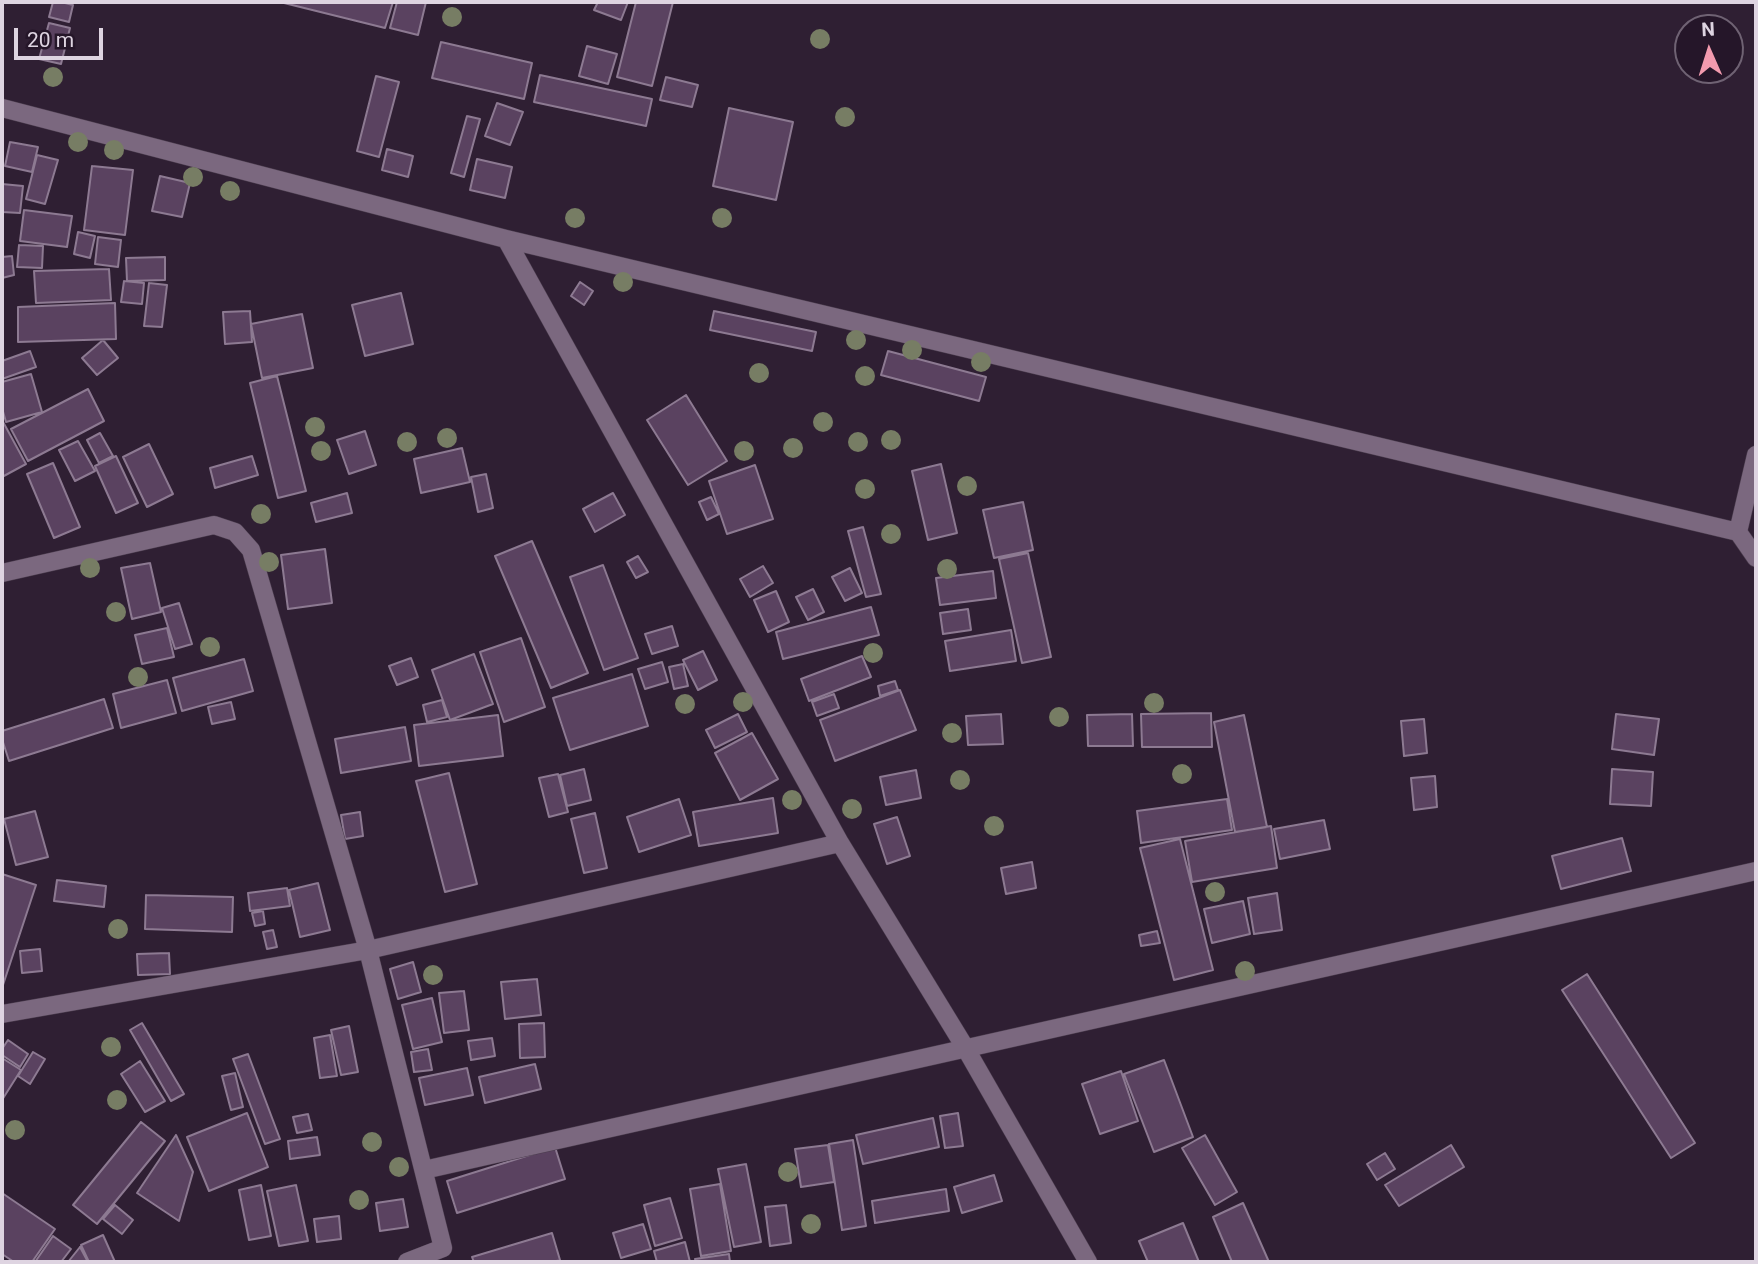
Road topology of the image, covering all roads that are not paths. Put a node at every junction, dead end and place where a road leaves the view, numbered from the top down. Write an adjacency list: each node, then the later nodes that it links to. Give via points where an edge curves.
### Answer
1 (2, 108): 2 (street)
2 (506, 239): 4 (street); 7 (street)
3 (1756, 456): 4 (street)
4 (1738, 532): 5 (street)
5 (1756, 558)
6 (2, 573): 9 (street, via 214,525 235,532 251,550)
7 (840, 843): 9 (street); 11 (street)
8 (1756, 872): 11 (street)
9 (368, 950): 10 (street); 12 (street)
10 (2, 1014)
11 (966, 1049): 12 (street); 15 (street)
12 (424, 1170): 13 (street)
13 (445, 1255): 14 (street)
14 (407, 1262)
15 (1088, 1262)

